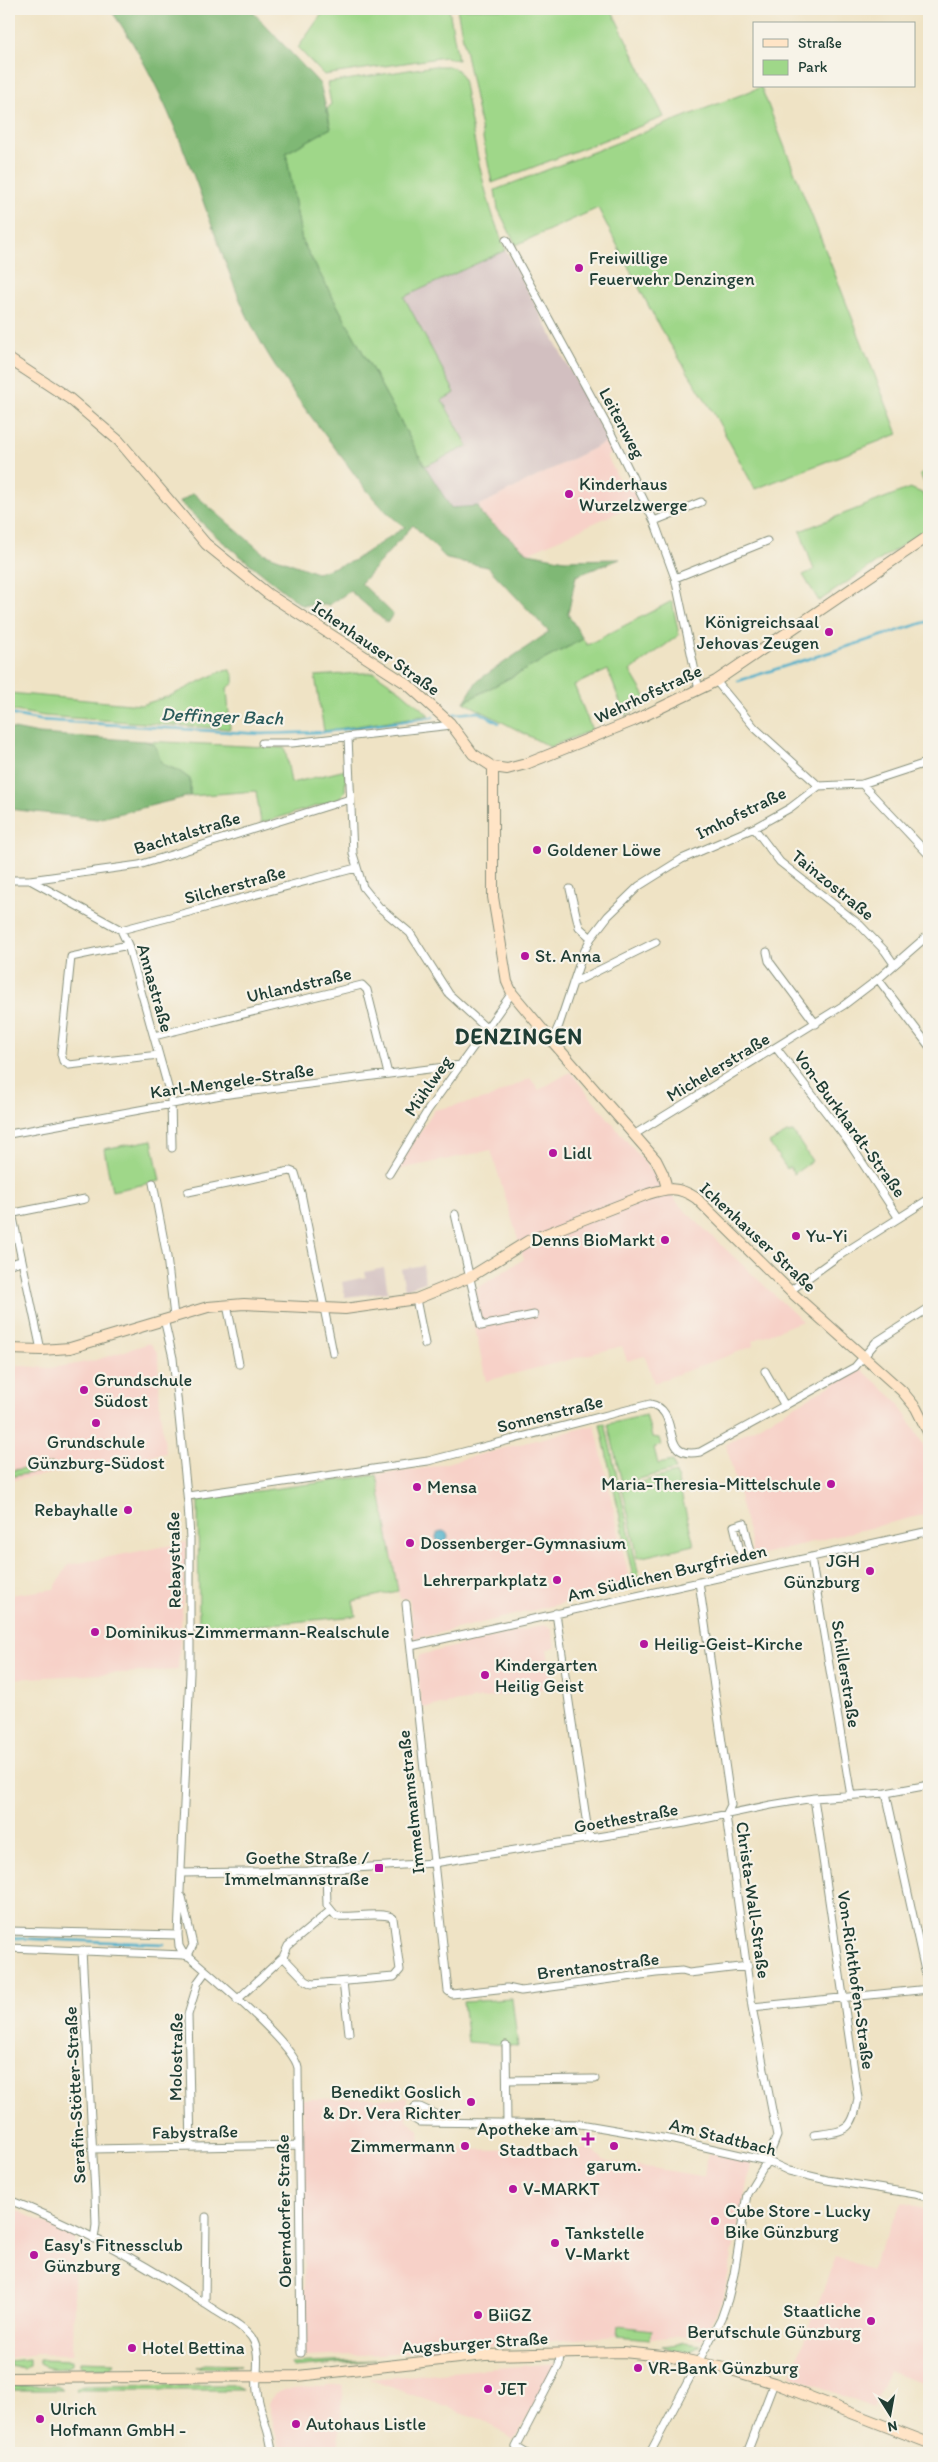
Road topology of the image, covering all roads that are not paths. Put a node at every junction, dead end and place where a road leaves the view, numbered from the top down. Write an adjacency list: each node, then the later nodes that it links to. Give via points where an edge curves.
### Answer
1 (506, 240): 4 (street, Leitenweg, via 610,430)
2 (9, 359): 10 (street, Ichenhauser Straße, via 70,398 119,442 206,544 268,594 407,684)
3 (701, 502): 4 (street)
4 (654, 521): 7 (street, Leitenweg)
5 (929, 536): 8 (street, Wehrhofstraße)
6 (767, 541): 7 (street)
7 (675, 578): 9 (street, Leitenweg)
8 (716, 681): 9 (street, Wehrhofstraße); 16 (street, via 755,728)
9 (699, 690): 14 (street, Wehrhofstraße, via 633,721 526,764 507,769)
10 (451, 724): 11 (street); 14 (street, Ichenhauser Straße, via 473,754)
11 (348, 737): 12 (street); 17 (street)
12 (262, 743)
13 (929, 762): 15 (street)
14 (493, 767): 33 (street, via 493,897 504,971)
15 (862, 784): 16 (street); 19 (street)
16 (819, 786): 18 (street, Imhofstraße, via 790,808)
17 (350, 799): 20 (street); 22 (street, Bachtalstraße, via 139,865)
18 (754, 828): 26 (street, Imhofstraße, via 682,858 639,886); 30 (street, Tainzostraße, via 780,862 860,925)
19 (929, 855)
20 (356, 868): 24 (street, Silcherstraße); 35 (street, via 370,898 410,933 449,994)
21 (9, 880): 22 (street, Annastraße)
22 (30, 880): 24 (street, Annastraße)
23 (570, 889): 26 (street, via 579,927)
24 (121, 930): 28 (street, Annastraße)
25 (926, 936): 30 (street, Michelerstraße)
26 (591, 938): 32 (street, Imhofstraße)
27 (656, 942): 32 (street)
28 (128, 945): 36 (street, Annastraße); 40 (street, via 71,958 61,1054 63,1061 69,1064)
29 (767, 952): 34 (street, via 769,961)
30 (894, 964): 31 (street, Michelerstraße)
31 (878, 979): 34 (street, Michelerstraße); 38 (street)
32 (573, 983): 37 (street, Imhofstraße)
33 (512, 993): 35 (street, Mühlweg); 37 (street)
34 (816, 1024): 39 (street, Michelerstraße)
35 (487, 1028): 41 (street, Mühlweg)
36 (154, 1036): 40 (street, Annastraße); 42 (street, Uhlandstraße, via 362,985)
37 (552, 1041): 45 (street)
38 (929, 1046)
39 (776, 1049): 45 (street, Michelerstraße); 55 (street, Von-Burkhardt-Straße, via 848,1140)
40 (159, 1055): 43 (street, Annastraße)
41 (461, 1065): 42 (street, Karl-Mengele-Straße); 47 (street, Mühlweg, via 428,1110)
42 (388, 1074): 43 (street, Karl-Mengele-Straße)
43 (171, 1104): 44 (street, Karl-Mengele-Straße); 46 (street, Annastraße)
44 (9, 1134)
45 (635, 1134): 49 (street, via 656,1160)
46 (172, 1148)
47 (389, 1174)
48 (153, 1183): 65 (street, Rebaystraße, via 167,1257)
49 (667, 1188): 58 (street, via 528,1241); 59 (street, Ichenhauser Straße, via 685,1191 696,1198)
50 (188, 1192): 63 (street, via 290,1171 295,1173)
51 (85, 1199): 53 (street)
52 (929, 1199): 55 (street)
53 (11, 1213): 56 (street)
54 (455, 1214): 58 (street)
55 (898, 1217): 59 (street)
56 (22, 1261): 57 (street); 68 (street)
57 (9, 1264)
58 (470, 1277): 60 (street); 64 (street, via 481,1326)
59 (790, 1291): 70 (street, Ichenhauser Straße)
60 (416, 1299): 63 (street, via 366,1308); 66 (street)
61 (227, 1305): 63 (street); 65 (street); 71 (street)
62 (929, 1308): 70 (street, Sonnenstraße, via 876,1342)
63 (325, 1309): 69 (street)
64 (534, 1315)
65 (169, 1317): 68 (street, via 92,1343); 75 (street, Rebaystraße)
66 (425, 1344)
67 (9, 1349): 68 (street)
68 (41, 1350)
69 (333, 1353)
70 (864, 1354): 73 (street, Sonnenstraße, via 855,1367); 74 (street, Ichenhauser Straße, via 902,1390 916,1408)
71 (238, 1364)
72 (765, 1371): 73 (street)
73 (785, 1406): 75 (street, Sonnenstraße, via 700,1452 689,1454 678,1449 673,1442 664,1410 650,1404 428,1461)
74 (929, 1434)
75 (188, 1496): 91 (street, Rebaystraße, via 190,1673)
76 (929, 1531): 78 (street, Am Südlichen Burgfrieden)
77 (752, 1556): 77 (street, via 744,1523 734,1526 742,1559)
78 (811, 1557): 79 (street, Am Südlichen Burgfrieden); 85 (street, Schillerstraße)
79 (699, 1582): 81 (street, Am Südlichen Burgfrieden); 87 (street, Christa-Wall-Straße, via 731,1804)
80 (406, 1604): 82 (street, Immelmannstraße)
81 (556, 1613): 82 (street, Am Südlichen Burgfrieden); 88 (street)
82 (411, 1646): 89 (street, Immelmannstraße)
83 (929, 1785): 84 (street, Goethestraße)
84 (886, 1793): 85 (street, Goethestraße); 103 (street)
85 (851, 1796): 86 (street, Goethestraße)
86 (814, 1798): 87 (street, Goethestraße); 105 (street, Von-Richthofen-Straße)
87 (726, 1815): 88 (street, Goethestraße); 100 (street, Christa-Wall-Straße)
88 (589, 1839): 89 (street, Goethestraße)
89 (434, 1863): 90 (street, Goethestraße); 104 (street, Immelmannstraße, via 448,1991)
90 (326, 1870): 91 (street, Goethestraße); 93 (street)
91 (181, 1873): 92 (street, Rebaystraße)
92 (180, 1893): 95 (street, Rebaystraße); 98 (street, Rebaystraße, via 193,1946)
93 (330, 1911): 99 (street, via 288,1946); 102 (street, via 345,1918 390,1915 395,1922 398,1974)
94 (9, 1931): 95 (street)
95 (178, 1935): 98 (street, Rebaystraße)
96 (9, 1948): 97 (street)
97 (82, 1950): 98 (street); 117 (street, Serafin-Stötter-Straße)
98 (184, 1955): 101 (street)
99 (283, 1957): 102 (street, via 312,1984); 106 (street)
100 (748, 1966): 104 (street, Brentanostraße, via 689,1973 656,1973 521,1991 506,1988); 107 (street, Christa-Wall-Straße)
101 (206, 1971): 106 (street); 116 (street, Molostraße, via 198,1982 188,2015)
102 (343, 1982): 108 (street)
103 (929, 1989): 105 (street)
104 (452, 1994)
105 (843, 1999): 107 (street); 114 (street, Von-Richthofen-Straße, via 858,2098 856,2113 843,2132)
106 (237, 2000): 115 (street, Oberndorfer Straße, via 295,2058 298,2068)
107 (752, 2007): 118 (street, Christa-Wall-Straße, via 778,2136)
108 (349, 2033)
109 (506, 2045): 111 (street)
110 (595, 2079): 111 (street)
111 (507, 2080): 113 (street)
112 (452, 2122): 112 (street, Am Stadtbach, via 417,2122 411,2118 411,2113 420,2107); 113 (street, Am Stadtbach)
113 (507, 2123): 118 (street, Am Stadtbach, via 588,2126 674,2140)
114 (814, 2135)
115 (298, 2145): 116 (street, Fabystraße); 125 (street, Oberndorfer Straße)
116 (191, 2147): 117 (street, Fabystraße)
117 (93, 2149): 122 (street, Serafin-Stötter-Straße)
118 (767, 2161): 119 (street, Am Stadtbach, via 813,2177); 126 (street, Christa-Wall-Straße, via 748,2194 728,2299)
119 (929, 2198)
120 (9, 2200): 122 (street)
121 (206, 2217): 123 (street)
122 (94, 2238): 123 (street)
123 (205, 2304): 127 (street, via 248,2333 253,2340)
124 (560, 2352): 126 (street, Augsburger Straße, via 622,2352); 127 (street, Augsburger Straße); 132 (street, via 559,2365 516,2447)
125 (301, 2353)
126 (697, 2362): 129 (street, Augsburger Straße); 133 (street, Christa-Wall-Straße)
127 (257, 2377): 128 (street, Augsburger Straße); 131 (street, via 257,2391)
128 (9, 2378)
129 (774, 2383): 130 (street, Augsburger Straße); 134 (street)
130 (929, 2443)
131 (272, 2453)
132 (526, 2453)
133 (650, 2453)
134 (747, 2453)

